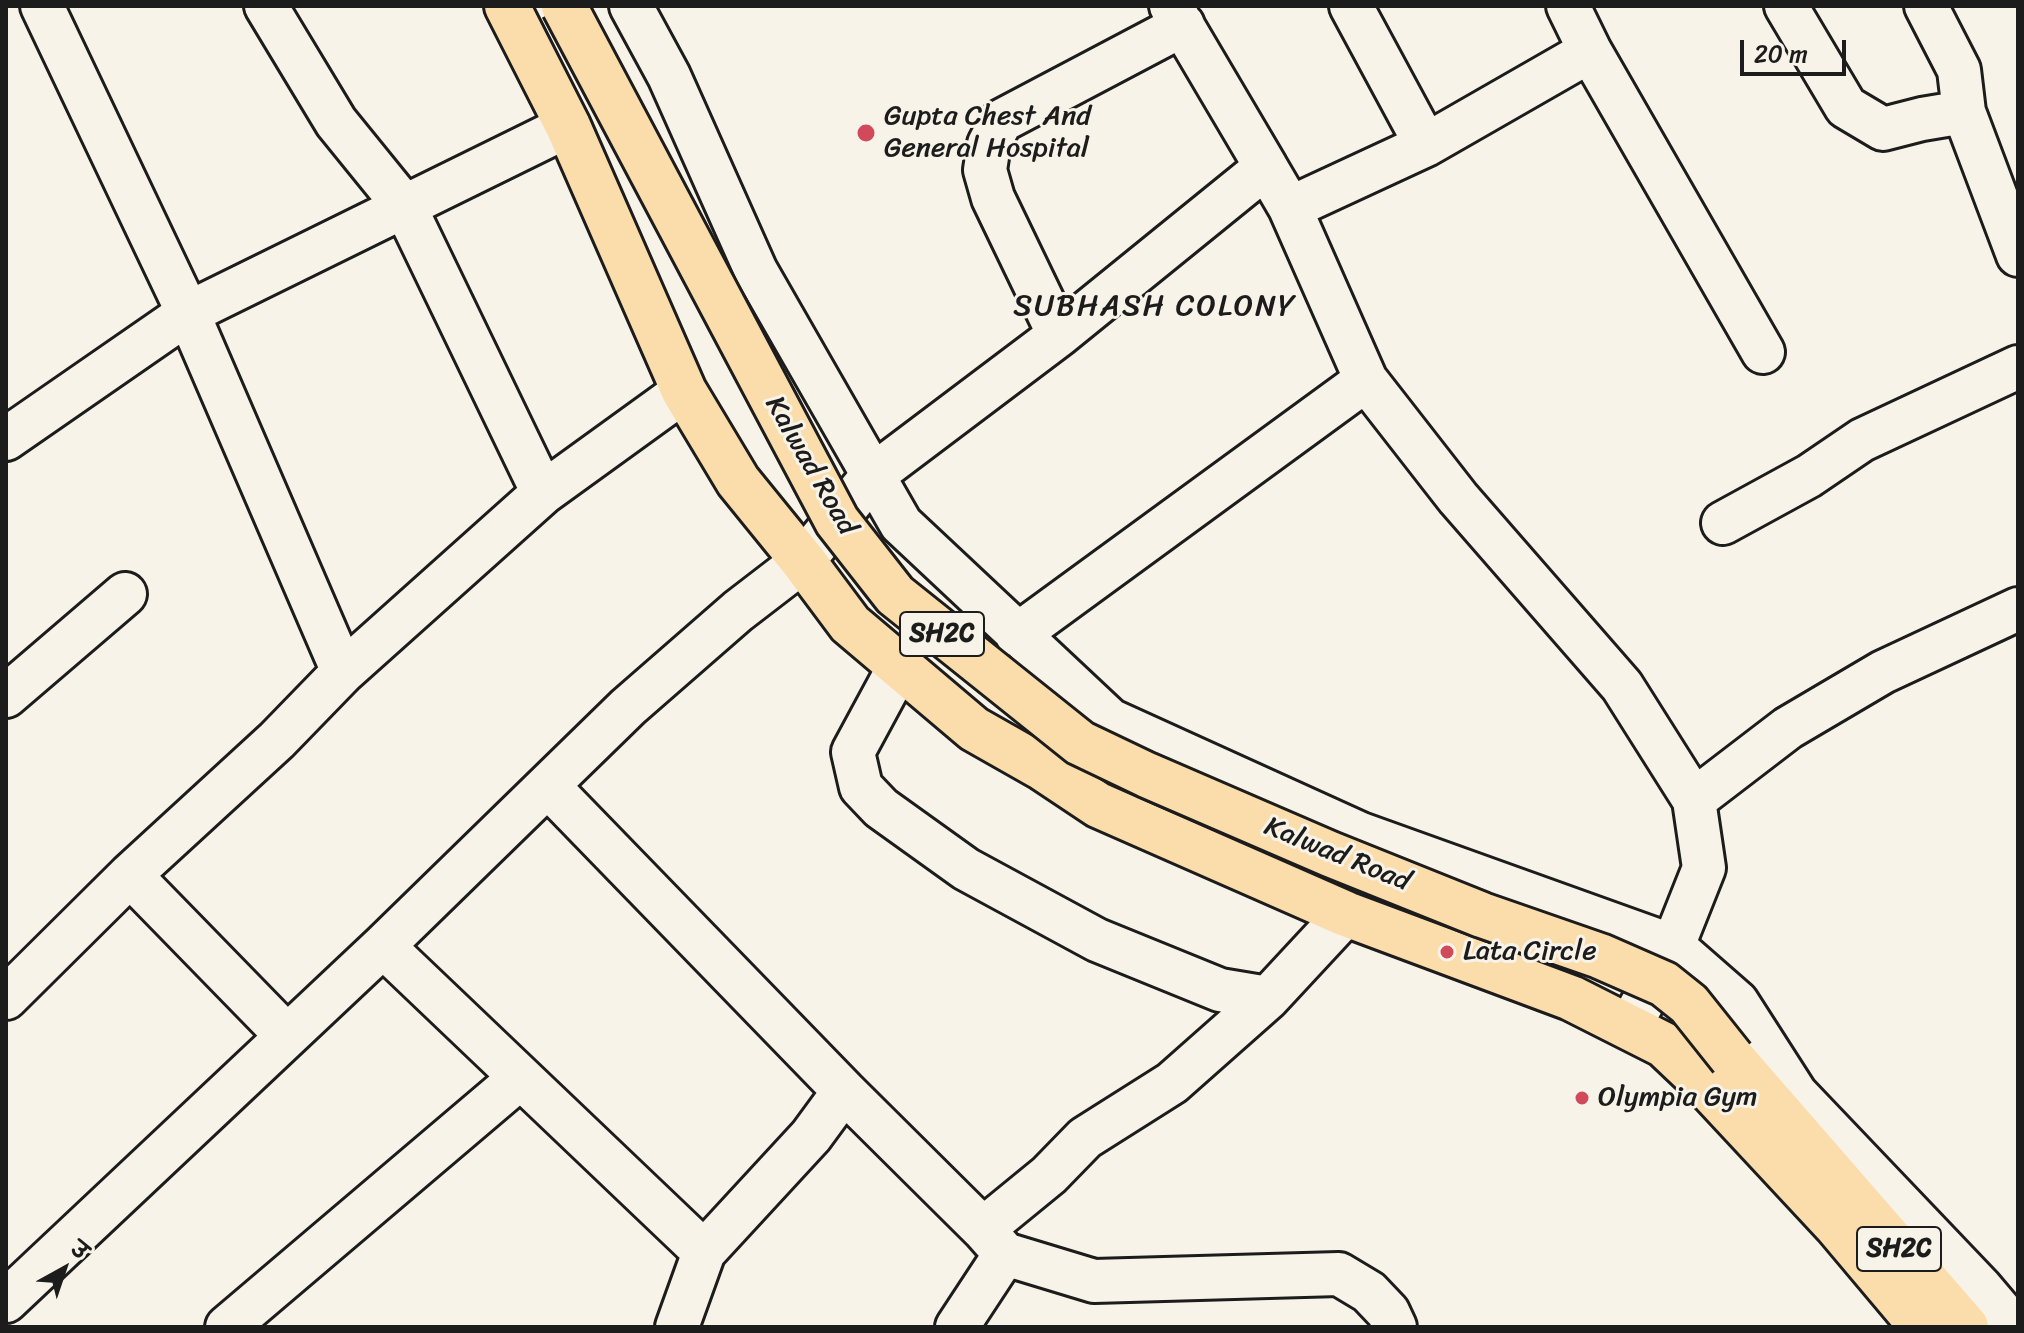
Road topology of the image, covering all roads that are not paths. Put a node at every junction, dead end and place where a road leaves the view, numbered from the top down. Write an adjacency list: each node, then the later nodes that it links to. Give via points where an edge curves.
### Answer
1 (42, 6): 19 (street)
2 (266, 6): 16 (street, via 336,122)
3 (507, 6): 13 (main road)
4 (564, 6): 46 (main road, Kalwad Road / SH2C, bridge, via 837,521 895,595 1080,743 1330,854 1664,984 1689,1004)
5 (631, 6): 26 (street, via 669,76 756,271)
6 (1351, 6): 14 (street)
7 (1568, 6): 11 (street)
8 (1786, 6): 12 (street, via 1846,107 1883,129)
9 (1926, 6): 12 (street, via 1959,70)
10 (1177, 16): 15 (street); 20 (street, via 1001,121 989,144 985,170 993,198)
11 (1590, 51): 14 (street); 21 (street)
12 (1964, 112): 18 (street)
13 (568, 126): 16 (street); 24 (main road)
14 (1426, 145): 17 (street)
15 (1266, 167): 17 (street); 20 (street)
16 (405, 207): 19 (street); 27 (street)
17 (1290, 208): 23 (street)
18 (2018, 255)
19 (188, 313): 25 (street); 34 (street)
20 (1059, 335): 26 (street)
21 (1763, 352)
22 (2018, 367): 28 (street, via 1862,440)
23 (1366, 380): 32 (street); 37 (street, via 1458,498 1622,686)
24 (684, 391): 27 (street); 29 (main road, via 738,481)
25 (6, 439)
26 (872, 476): 29 (street); 32 (street, via 901,524)
27 (543, 493): 34 (street)
28 (1723, 523)
29 (803, 561): 33 (main road, via 850,624); 36 (street, via 628,707)
30 (125, 594): 35 (street)
31 (2018, 609): 37 (street, via 1883,672 1788,728)
32 (1017, 635): 41 (street, via 1110,720 1361,834)
33 (900, 665): 39 (main road, via 974,729 1098,805); 43 (street, via 853,752 861,787 881,808 966,869 1097,940 1220,990)
34 (343, 672): 38 (street)
35 (6, 696)
36 (548, 786): 40 (street); 48 (street)
37 (1694, 800): 41 (street, via 1704,868)
38 (130, 875): 42 (street); 45 (street)
39 (1346, 914): 43 (street); 44 (main road, SH2C, via 1571,998)
40 (383, 946): 45 (street); 47 (street)
41 (1673, 946): 44 (street); 60 (street, via 1737,1002 1796,1094)
42 (6, 998)
43 (1268, 998): 50 (street, via 1172,1083 1085,1138)
44 (1630, 1026): 46 (main road, SH2C)
45 (286, 1035): 52 (street)
46 (1717, 1070): 49 (main road); 59 (main road, SH2C, via 1808,1144)
47 (520, 1078): 51 (street); 53 (street)
48 (844, 1091): 50 (street); 51 (street, via 811,1136)
49 (1837, 1226): 57 (main road, via 1838,1273); 58 (main road)
50 (994, 1241): 55 (street); 56 (street, via 1094,1281 1339,1274 1369,1292)
51 (704, 1252): 54 (street)
52 (6, 1301)
53 (227, 1327)
54 (677, 1327)
55 (957, 1327)
56 (1395, 1327)
57 (1882, 1327)
58 (1922, 1327)
59 (1966, 1327)
60 (2014, 1327)

